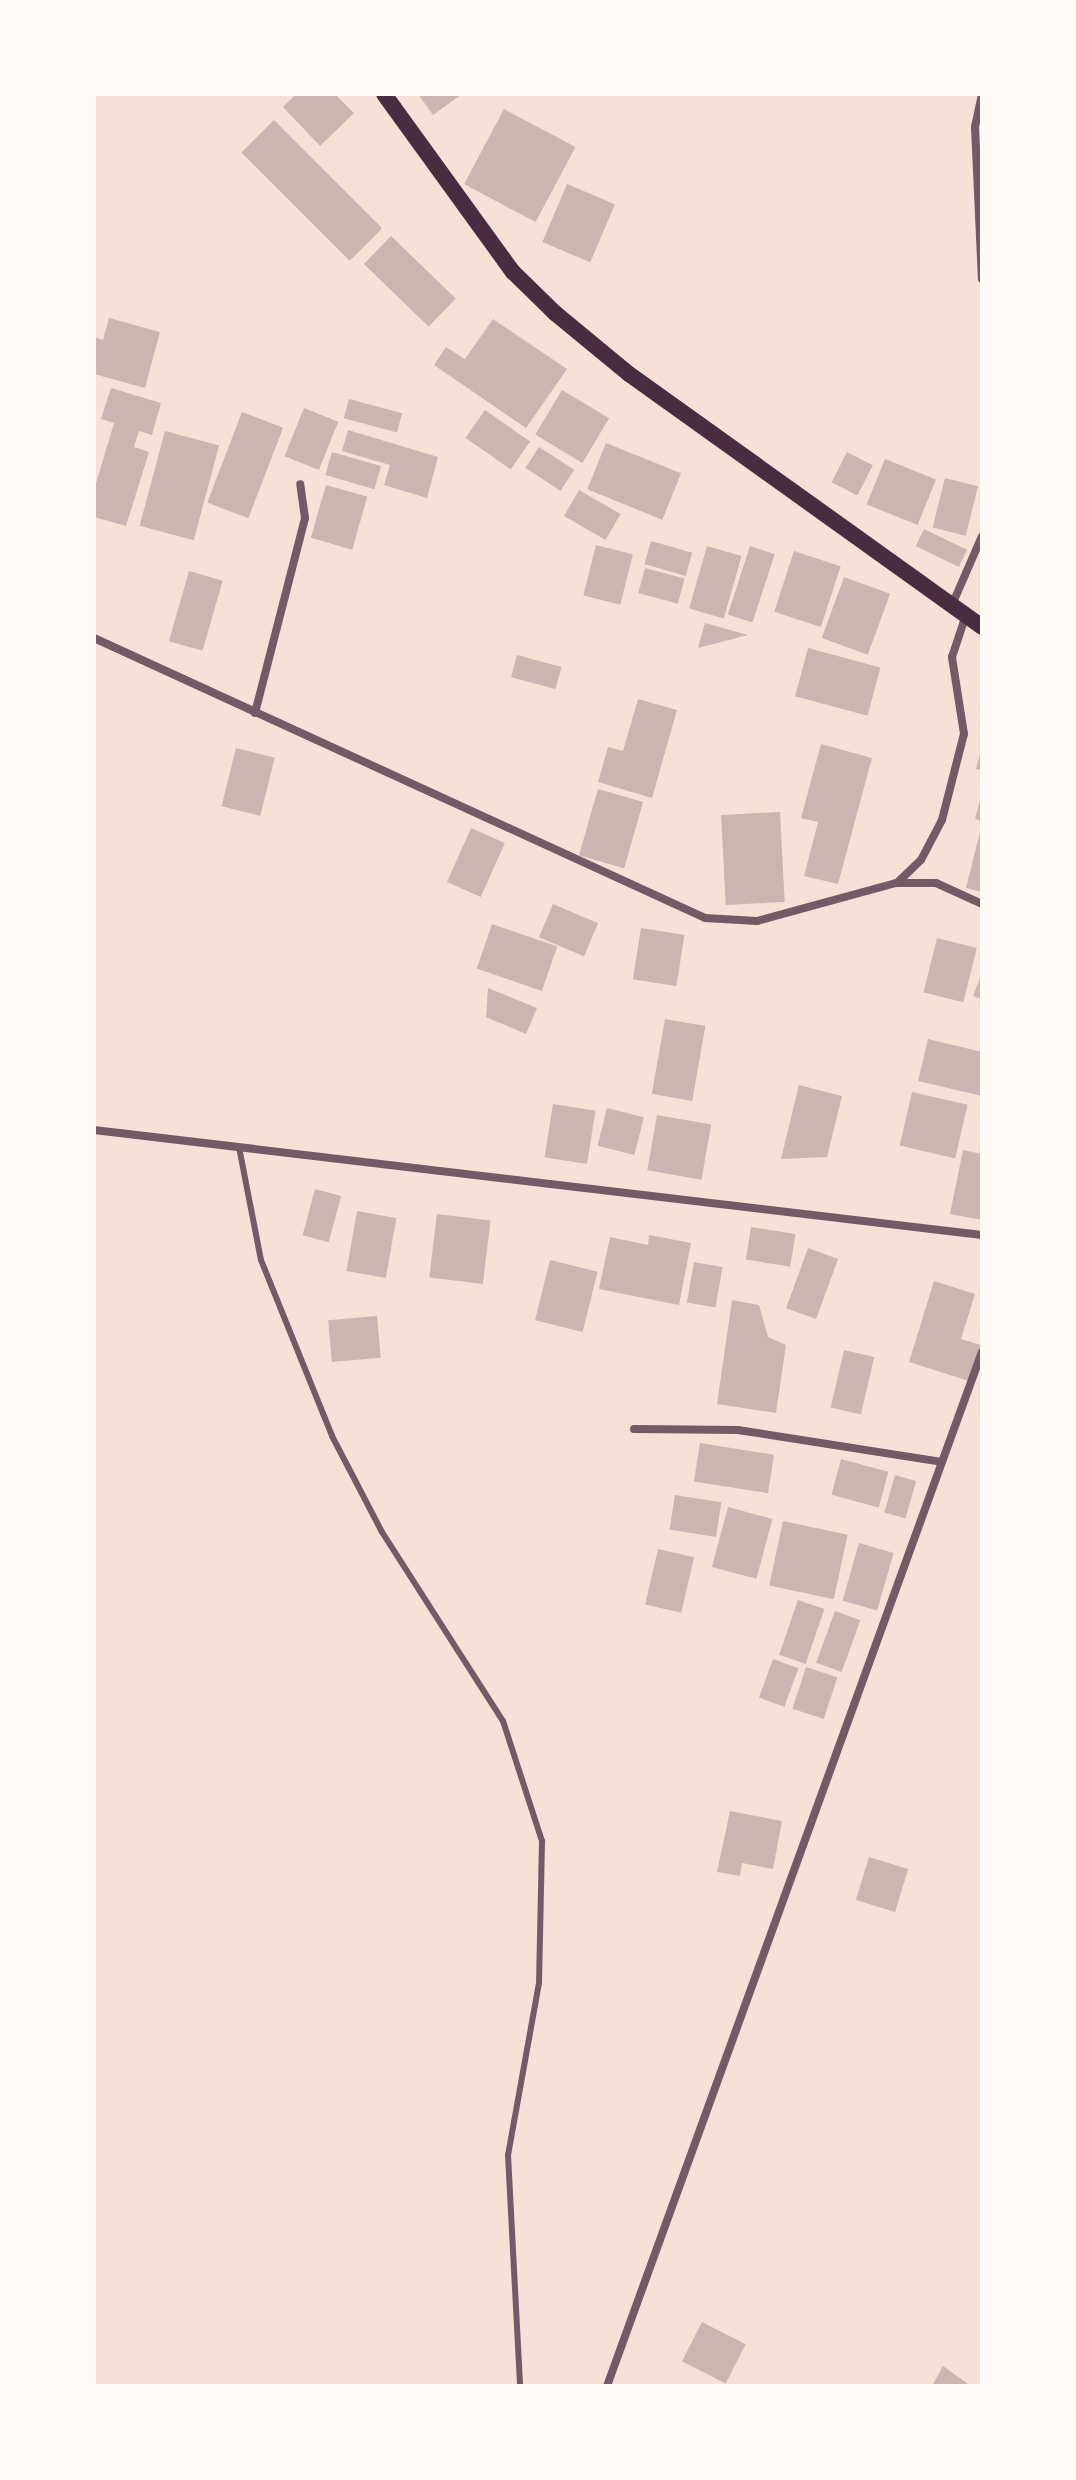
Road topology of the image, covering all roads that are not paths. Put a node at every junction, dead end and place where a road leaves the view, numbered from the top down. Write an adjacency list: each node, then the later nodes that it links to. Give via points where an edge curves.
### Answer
1 (384, 94): 6 (main road, via 513,272 555,313 629,374)
2 (982, 94): 3 (street, via 975,127)
3 (982, 279)
4 (300, 484): 9 (street, via 305,518)
5 (982, 536): 6 (street)
6 (959, 610): 7 (main road); 10 (street, via 952,657 964,734 942,820 921,860)
7 (982, 627)
8 (94, 638): 9 (street)
9 (255, 713): 10 (street, via 705,918 757,921)
10 (896, 883): 11 (street, via 936,883)
11 (982, 904)
12 (94, 1130): 13 (street)
13 (239, 1147): 14 (street); 18 (lane, via 261,1260 321,1411 382,1532 503,1721 542,1841 539,1983 508,2155)
14 (982, 1235)
15 (982, 1352): 17 (street)
16 (634, 1429): 17 (street, via 738,1430)
17 (942, 1462): 19 (street)
18 (520, 2386)
19 (607, 2386)

